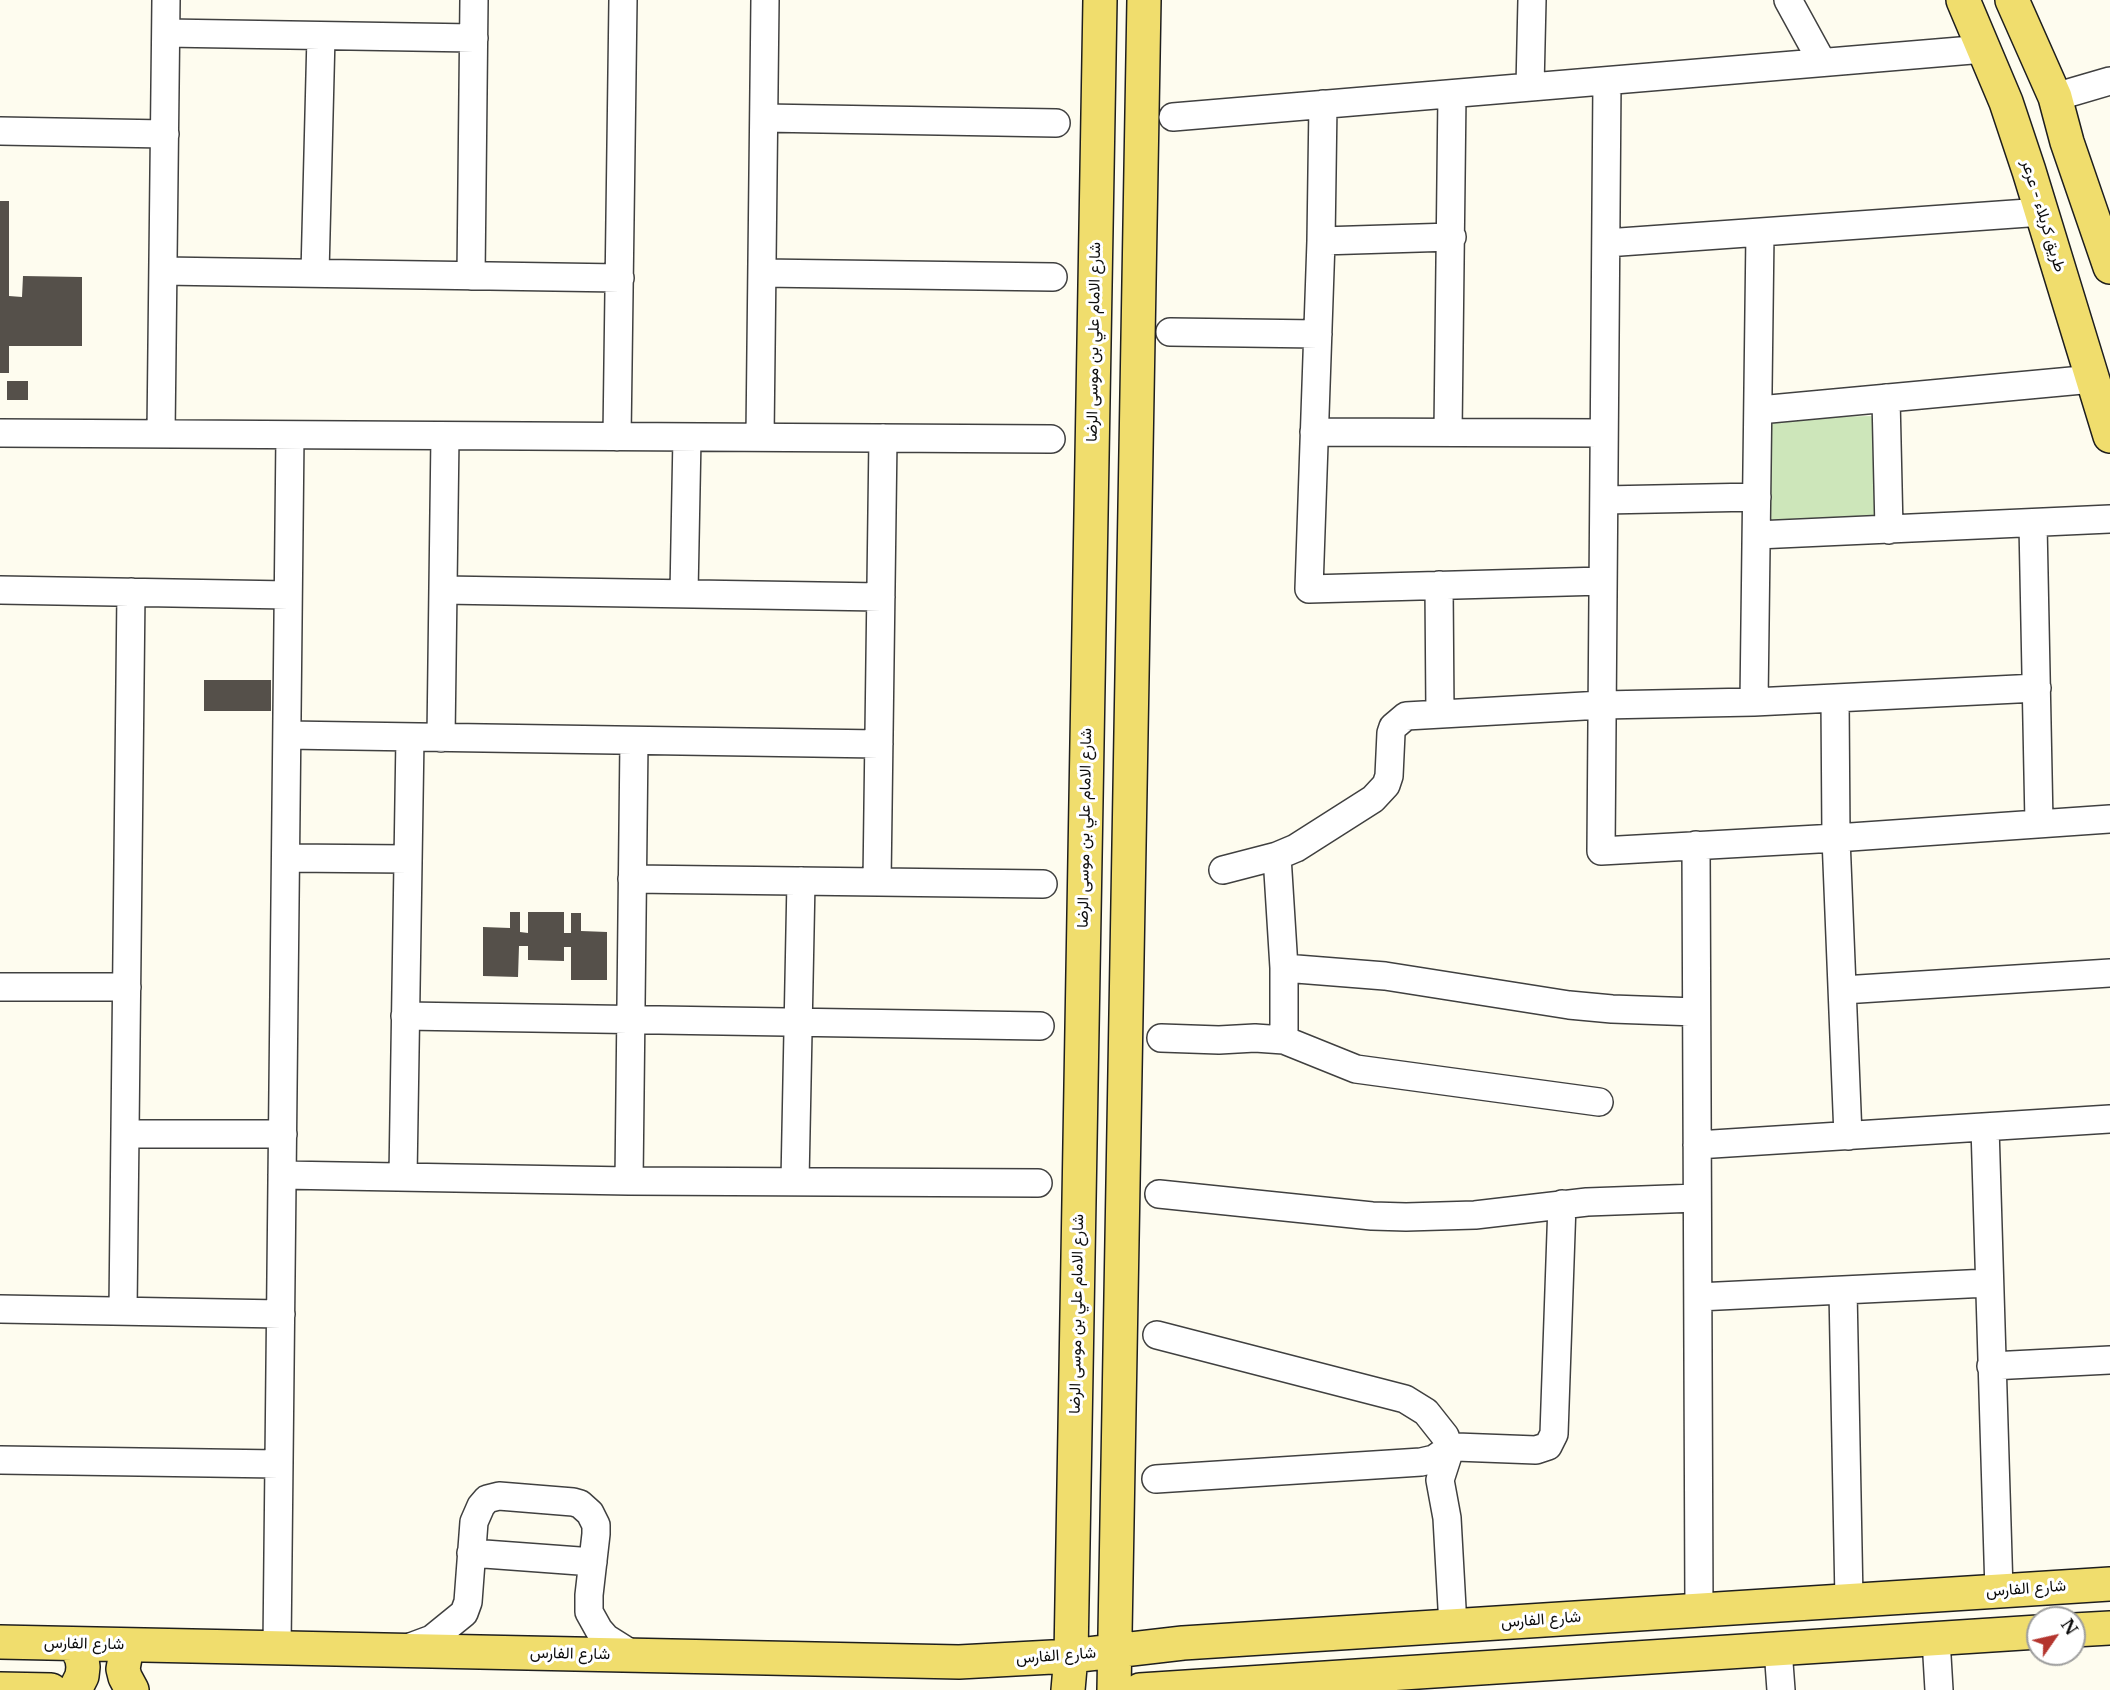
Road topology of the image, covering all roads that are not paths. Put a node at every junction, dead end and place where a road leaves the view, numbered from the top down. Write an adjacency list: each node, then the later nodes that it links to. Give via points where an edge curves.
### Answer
1 (166, 0): 11 (street)
2 (474, 0): 13 (street)
3 (623, 0): 38 (street)
4 (765, 0): 23 (street)
5 (1100, 0): 133 (main road, شارع الامام علي بن موسى الرضا)
6 (1144, 0): 134 (main road)
7 (1532, 0): 18 (street)
8 (1788, 0): 15 (street)
9 (1964, 0): 14 (main road, طريق كربلاء - عرعر)
10 (2012, 0): 20 (main road)
11 (166, 33): 12 (street); 26 (street)
12 (321, 36): 13 (street); 34 (street)
13 (474, 38): 36 (street)
14 (1984, 49): 15 (street); 27 (main road, طريق كربلاء - عرعر)
15 (1822, 62): 16 (street)
16 (1607, 81): 18 (street); 31 (street)
17 (2110, 81): 20 (street)
18 (1530, 87): 19 (street)
19 (1452, 94): 21 (street); 29 (street)
20 (2055, 97): 32 (main road)
21 (1323, 105): 22 (street); 30 (street)
22 (1173, 117)
23 (764, 118): 24 (street); 35 (street)
24 (1056, 123)
25 (0, 131): 26 (street)
26 (165, 134): 33 (street)
27 (2042, 212): 28 (street); 41 (main road, طريق كربلاء - عرعر)
28 (1760, 233): 31 (street); 43 (street)
29 (1452, 237): 30 (street); 45 (street)
30 (1321, 241): 40 (street)
31 (1606, 243): 47 (street)
32 (2110, 263)
33 (163, 271): 34 (street); 48 (street)
34 (315, 273): 36 (street)
35 (762, 273): 37 (street); 54 (street)
36 (471, 276): 38 (street)
37 (1053, 277)
38 (620, 278): 51 (street)
39 (1170, 332): 40 (street)
40 (1318, 334): 44 (street)
41 (2093, 379): 42 (street); 52 (main road, طريق كربلاء - عرعر)
42 (1886, 398): 43 (street); 61 (street)
43 (1759, 410): 57 (street)
44 (1314, 432): 45 (street); 64 (street, via 1309,589)
45 (1448, 432): 47 (street)
46 (0, 433): 48 (street)
47 (1604, 433): 58 (street)
48 (161, 434): 49 (street)
49 (290, 435): 50 (street); 69 (street)
50 (445, 436): 51 (street); 66 (street)
51 (618, 436): 53 (street)
52 (2110, 436)
53 (687, 437): 54 (street); 68 (street)
54 (760, 437): 55 (street)
55 (883, 438): 56 (street); 70 (street)
56 (1051, 439)
57 (1757, 497): 58 (street); 62 (street)
58 (1604, 500): 63 (street)
59 (2110, 519): 60 (street)
60 (2033, 524): 61 (street); 71 (street)
61 (1889, 530): 62 (street)
62 (1757, 535): 73 (street)
63 (1603, 581): 64 (street); 74 (street)
64 (1438, 585): 75 (street)
65 (0, 590): 67 (street)
66 (443, 590): 68 (street); 78 (street)
67 (132, 592): 69 (street); 96 (street)
68 (684, 593): 70 (street)
69 (288, 595): 76 (street)
70 (880, 597): 80 (street)
71 (2037, 688): 72 (street); 82 (street)
72 (1835, 698): 73 (street); 83 (street)
73 (1754, 702): 74 (street)
74 (1602, 705): 75 (street); 84 (street, via 1601,851)
75 (1440, 714): 85 (street, via 1406,716 1397,722 1391,733 1389,776 1381,793 1315,838)
76 (287, 735): 77 (street); 86 (street)
77 (410, 737): 78 (street); 87 (street)
78 (441, 738): 79 (street)
79 (634, 741): 80 (street); 89 (street)
80 (879, 744): 91 (street)
81 (2110, 819): 82 (street)
82 (2039, 822): 83 (street)
83 (1836, 838): 84 (street); 97 (street)
84 (1696, 845): 98 (street)
85 (1277, 856): 88 (street); 93 (street)
86 (286, 858): 87 (street); 109 (street)
87 (408, 859): 99 (street)
88 (1223, 870)
89 (632, 879): 90 (street); 100 (street)
90 (801, 881): 91 (street); 101 (street)
91 (877, 882): 92 (street)
92 (1043, 884)
93 (1284, 968): 98 (street, via 1385,976 1569,1005); 104 (street)
94 (2110, 973): 97 (street)
95 (0, 987): 96 (street)
96 (127, 987): 108 (street)
97 (1843, 990): 110 (street)
98 (1696, 1012): 111 (street)
99 (405, 1016): 100 (street); 113 (street)
100 (631, 1019): 101 (street); 114 (street)
101 (798, 1022): 102 (street); 115 (street)
102 (1040, 1026)
103 (1161, 1038): 104 (street)
104 (1284, 1040): 105 (street, via 1356,1069)
105 (1599, 1102)
106 (2110, 1119): 107 (street)
107 (1985, 1127): 110 (street); 120 (street)
108 (125, 1134): 109 (street); 124 (street)
109 (283, 1134): 112 (street)
110 (1848, 1136): 111 (street)
111 (1697, 1145): 118 (street)
112 (282, 1175): 113 (street); 125 (street)
113 (403, 1177): 114 (street)
114 (629, 1181): 115 (street)
115 (795, 1181): 116 (street)
116 (1038, 1183)
117 (1159, 1194): 119 (street, via 1406,1217 1475,1215)
118 (1697, 1198): 119 (street); 122 (street)
119 (1562, 1204): 129 (street, via 1552,1441 1536,1450)
120 (1989, 1283): 121 (street); 128 (street)
121 (1843, 1290): 122 (street); 139 (street)
122 (1698, 1297): 140 (street)
123 (0, 1309): 124 (street)
124 (123, 1311): 125 (street)
125 (281, 1314): 131 (street)
126 (1157, 1335): 129 (street, via 1406,1399 1434,1421)
127 (2110, 1360): 128 (street)
128 (1991, 1366): 138 (street)
129 (1450, 1449): 132 (street, via 1425,1462); 141 (street, via 1440,1480 1447,1518)
130 (0, 1460): 131 (street)
131 (279, 1464): 149 (street)
132 (1156, 1479)
133 (1072, 1542): 134 (main road); 154 (main road, شارع الامام علي بن موسى الرضا)
134 (1117, 1544): 152 (main road)
135 (471, 1553): 136 (street); 136 (street, via 474,1522 487,1499 500,1496 563,1500 580,1504 594,1519); 151 (street, via 464,1613 432,1639)
136 (593, 1562): 153 (street, via 589,1612 606,1638)
137 (2110, 1584): 138 (main road, شارع الفارس)
138 (1999, 1591): 139 (main road, شارع الفارس)
139 (1849, 1600): 140 (main road, شارع الفارس)
140 (1699, 1610): 141 (main road, شارع الفارس)
141 (1453, 1626): 152 (main road, شارع الفارس)
142 (2110, 1628): 143 (main road)
143 (2086, 1629)
144 (2026, 1633): 145 (main road)
145 (1935, 1639): 150 (main road); 163 (street)
146 (0, 1642): 147 (main road, شارع الفارس)
147 (75, 1644): 148 (main road, شارع الفارس); 158 (main road, via 83,1667)
148 (130, 1645): 149 (main road, شارع الفارس); 159 (main road, via 123,1669)
149 (277, 1648): 151 (main road, شارع الفارس)
150 (1778, 1649): 156 (main road); 162 (street)
151 (401, 1650): 153 (main road, شارع الفارس)
152 (1115, 1651): 154 (main road, شارع الفارس); 161 (main road)
153 (633, 1655): 154 (main road, شارع الفارس, via 959,1662)
154 (1071, 1656): 160 (main road, شارع الامام علي بن موسى الرضا)
155 (0, 1689): 157 (main road)
156 (1156, 1689)
157 (51, 1690)
158 (75, 1690)
159 (132, 1690)
160 (1068, 1690)
161 (1114, 1690)
162 (1781, 1690)
163 (1939, 1690)

